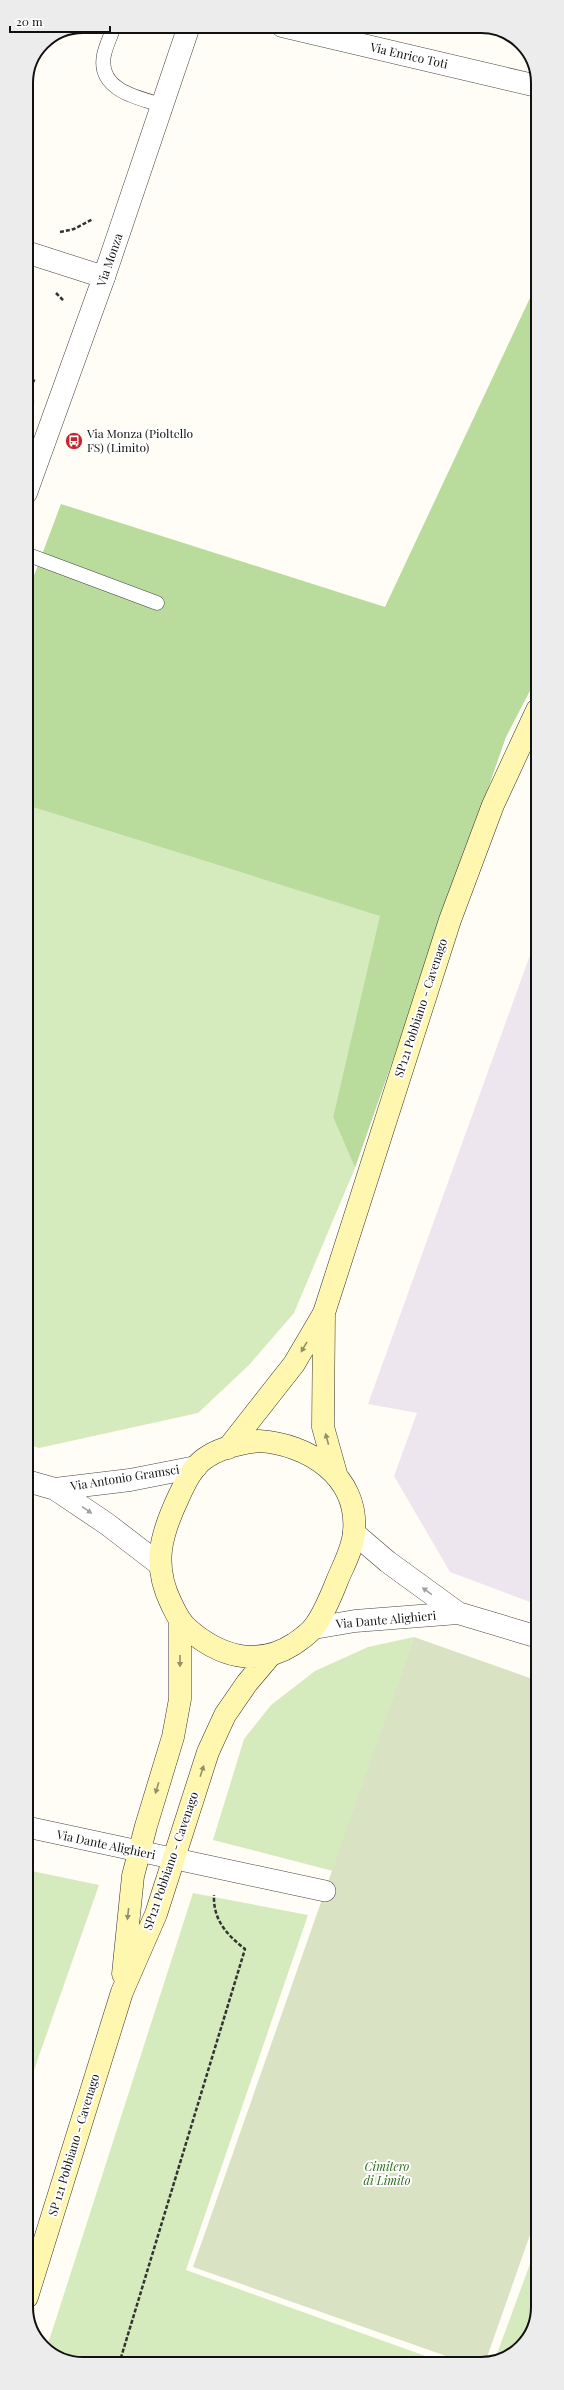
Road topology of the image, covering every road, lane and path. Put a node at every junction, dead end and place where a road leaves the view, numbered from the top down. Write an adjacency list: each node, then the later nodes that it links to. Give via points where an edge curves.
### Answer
1 (112, 33): 5 (lane, via 104,56 104,68 108,79 124,92)
2 (187, 33): 5 (street, Via Monza)
3 (312, 33): 4 (street, Via Enrico Toti)
4 (531, 85)
5 (162, 105): 9 (street, Via Monza)
6 (97, 214): 7 (path, via 94,219 74,229)
7 (55, 233)
8 (33, 254): 9 (street)
9 (104, 278): 10 (street, Via Monza)
10 (33, 474)
11 (33, 557): 12 (lane)
12 (157, 603)
13 (531, 723): 14 (main road, SP121 Pobbiano - Cavenago, via 493,805 450,920)
14 (324, 1313): 15 (main road, SP121 Pobbiano - Cavenago, one-way to 15, via 294,1364); 17 (main road, SP121 Pobbiano - Cavenago, one-way to 14, via 323,1427)
15 (228, 1448): 16 (main road); 17 (main road, via 259,1441 286,1444 305,1451)
16 (196, 1467): 19 (street, Via Antonio Gramsci, via 130,1480); 21 (main road, via 173,1509 160,1548)
17 (337, 1476): 20 (main road, SP121 Pobbiano - Cavenago, via 351,1507)
18 (33, 1483): 19 (street, Via Antonio Gramsci)
19 (55, 1489): 21 (street, Via Antonio Gramsci, one-way to 21, via 107,1524)
20 (354, 1533): 22 (street, Via Dante Alighieri, one-way to 20); 24 (main road, via 334,1590)
21 (159, 1564): 23 (main road, via 163,1583)
22 (458, 1614): 24 (street, Via Dante Alighieri, via 355,1621); 25 (street, Via Dante Alighieri)
23 (180, 1622): 26 (main road, via 196,1636 224,1651 251,1658); 28 (main road, SP121 Pobbiano - Cavenago, one-way to 28, via 180,1699 173,1737)
24 (314, 1628): 26 (main road, via 288,1648)
25 (531, 1635)
26 (269, 1657): 29 (main road, SP121 Pobbiano - Cavenago, one-way to 26, via 208,1752 225,1715)
27 (33, 1829): 28 (street, Via Dante Alighieri)
28 (139, 1852): 29 (street, Via Dante Alighieri); 32 (main road, SP121 Pobbiano - Cavenago, one-way to 32, via 128,1911)
29 (173, 1860): 30 (street, Via Dante Alighieri); 32 (main road, SP121 Pobbiano - Cavenago, via 156,1914)
30 (218, 1869): 31 (street, Via Dante Alighieri); 34 (path, via 214,1899 217,1917 221,1926 245,1950)
31 (325, 1891)
32 (122, 1992): 33 (main road, SP 121 Pobbiano - Cavenago)
33 (33, 2278)
34 (120, 2357)

